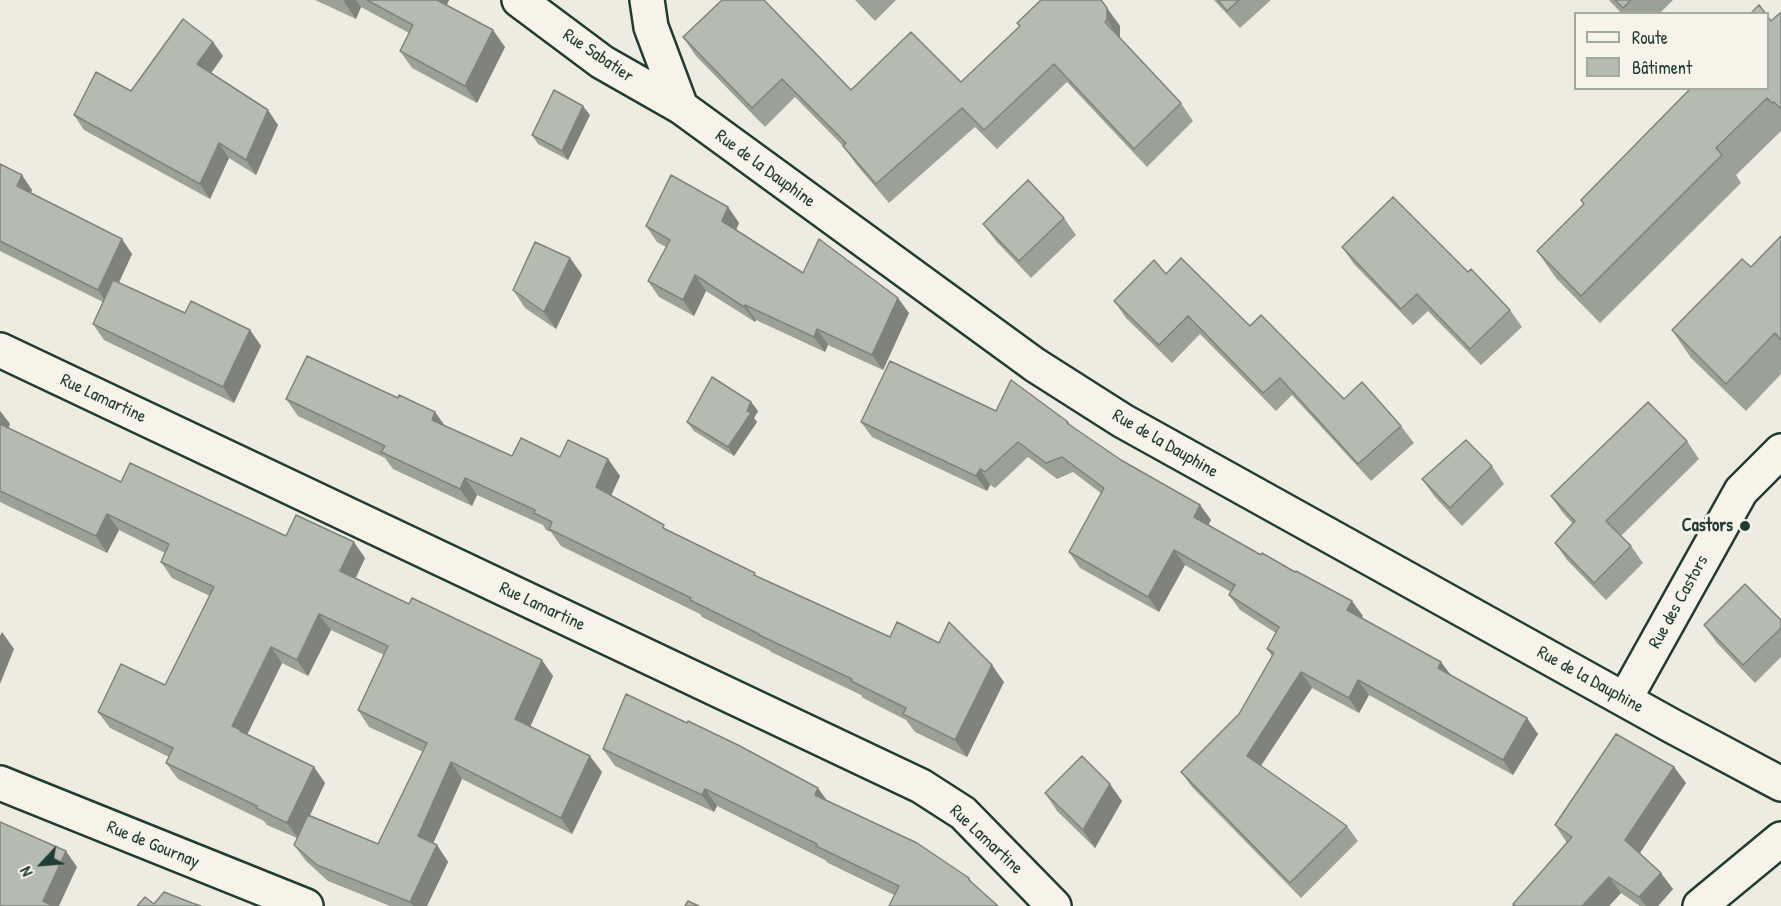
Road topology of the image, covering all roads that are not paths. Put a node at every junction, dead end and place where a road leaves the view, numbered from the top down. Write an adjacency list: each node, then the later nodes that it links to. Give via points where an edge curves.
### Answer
1 (519, 0): 3 (street, Rue Sabatier, via 602,62)
2 (647, 0): 3 (street, via 651,27)
3 (681, 107): 6 (street, Rue de la Dauphine, via 1035,365 1222,477)
4 (0, 350): 11 (street, Rue Lamartine, via 921,786 963,813)
5 (1781, 451): 6 (street, Rue des Castors, via 1741,491)
6 (1625, 699): 8 (street, Rue de la Dauphine)
7 (0, 783): 10 (street, Rue de Gournay)
8 (1781, 784)
9 (1781, 839): 12 (street)
10 (306, 906)
11 (1054, 906)
12 (1700, 906)

